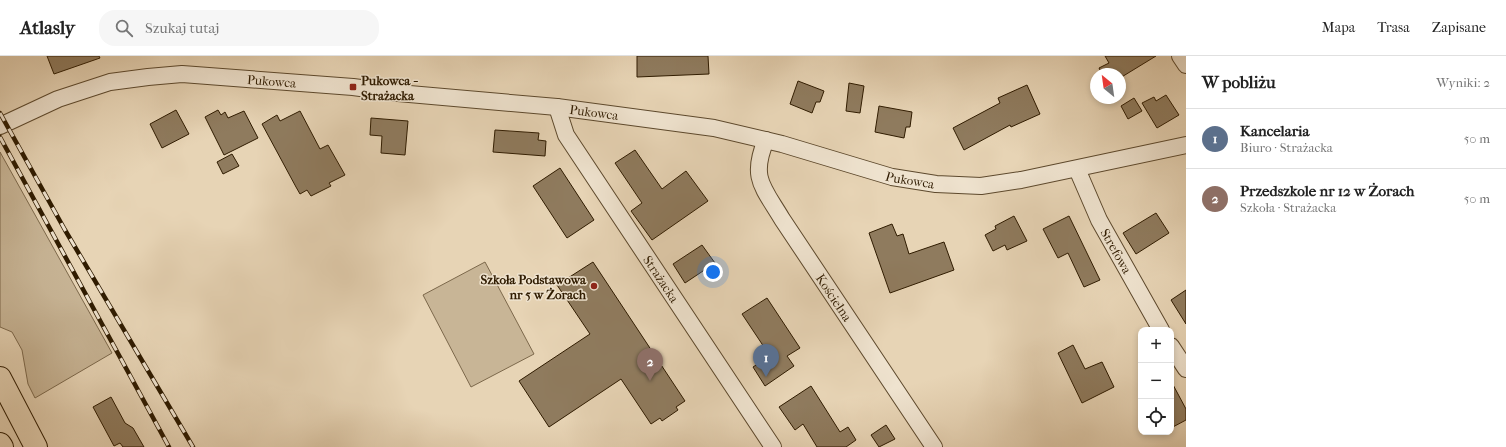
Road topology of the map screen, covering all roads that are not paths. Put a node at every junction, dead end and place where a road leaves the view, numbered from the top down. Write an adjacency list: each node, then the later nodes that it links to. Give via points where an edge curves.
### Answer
1 (1180, 56): 2 (street)
2 (1186, 65)
3 (557, 107): 4 (street, Pukowca, via 345,86 182,74 110,82 58,99); 5 (street, Pukowca, via 714,128); 15 (street, Strażacka, via 566,135)
4 (0, 126)
5 (766, 140): 7 (street, Pukowca, via 892,177 936,184 981,186); 16 (street, Kościelna, via 758,168 760,183)
6 (1186, 145): 7 (street, Pukowca)
7 (1077, 169): 8 (street, Strefowa, via 1099,220)
8 (1159, 327)
9 (1174, 351): 10 (street)
10 (1186, 369)
11 (0, 378): 14 (main road)
12 (0, 444): 13 (main road)
13 (2, 447)
14 (36, 447)
15 (773, 447)
16 (934, 447)

